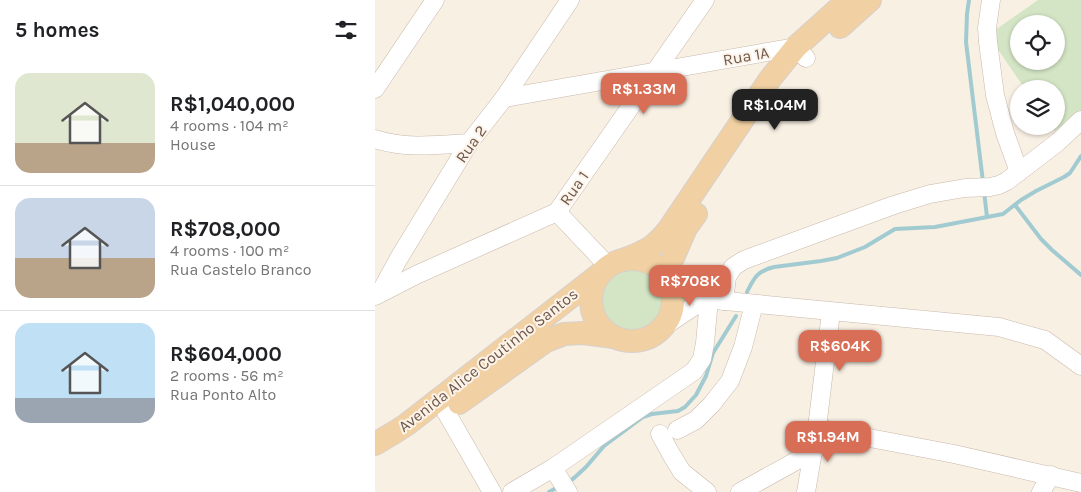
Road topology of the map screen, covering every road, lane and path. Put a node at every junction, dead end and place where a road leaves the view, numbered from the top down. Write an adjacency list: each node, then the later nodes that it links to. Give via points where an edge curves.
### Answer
1 (435, 0): 9 (street)
2 (570, 0): 10 (street, Rua 2)
3 (705, 0): 8 (street, Rua 1)
4 (848, 0): 7 (main road, Avenida Alice Coutinho Santos)
5 (870, 0): 7 (main road, Avenida Alice Coutinho Santos)
6 (991, 0): 14 (street, via 987,28 995,95)
7 (801, 53): 8 (street, Rua 1A); 17 (main road, Avenida Alice Coutinho Santos, via 769,79 659,241 648,250); 18 (main road, Avenida Alice Coutinho Santos, via 783,86 686,228)
8 (655, 71): 10 (street, Rua 1A); 15 (street, Rua 1)
9 (375, 88)
10 (504, 98): 13 (street, Rua 2)
11 (1081, 120): 14 (street)
12 (375, 139): 13 (street, via 429,146)
13 (469, 143): 16 (street, Rua 2)
14 (1019, 172): 21 (street, via 1007,181 988,187 930,194 744,260 733,267)
15 (557, 212): 17 (street); 19 (street, Rua 1)
16 (399, 258): 19 (street, via 405,269); 20 (street, Rua 2)
17 (610, 267): 18 (main road, via 639,259); 25 (main road, via 593,287 591,302 594,316); 31 (main road, Avenida Alice Coutinho Santos, via 401,429)
18 (673, 274): 21 (street); 24 (main road, via 671,313)
19 (416, 275): 20 (street, Rua 1)
20 (378, 294)
21 (713, 300): 22 (street); 24 (street); 35 (street, via 702,359 694,371)
22 (753, 304): 23 (street); 29 (street, via 743,347 730,381 696,420)
23 (831, 312): 26 (street, via 999,326 1045,340); 28 (street)
24 (663, 327): 25 (main road, via 649,337 631,341)
25 (614, 337): 27 (main road, via 564,334 546,341)
26 (1081, 366)
27 (447, 412): 33 (main road, via 415,436); 37 (street)
28 (817, 428): 32 (street); 34 (street)
29 (677, 430)
30 (660, 434): 39 (street, via 683,472)
31 (375, 444)
32 (814, 451): 40 (street); 41 (street)
33 (375, 459)
34 (1051, 476): 36 (street); 42 (street)
35 (562, 482): 38 (street)
36 (1081, 483)
37 (492, 492)
38 (513, 492)
39 (707, 492)
40 (740, 492)
41 (806, 492)
42 (1041, 492)

